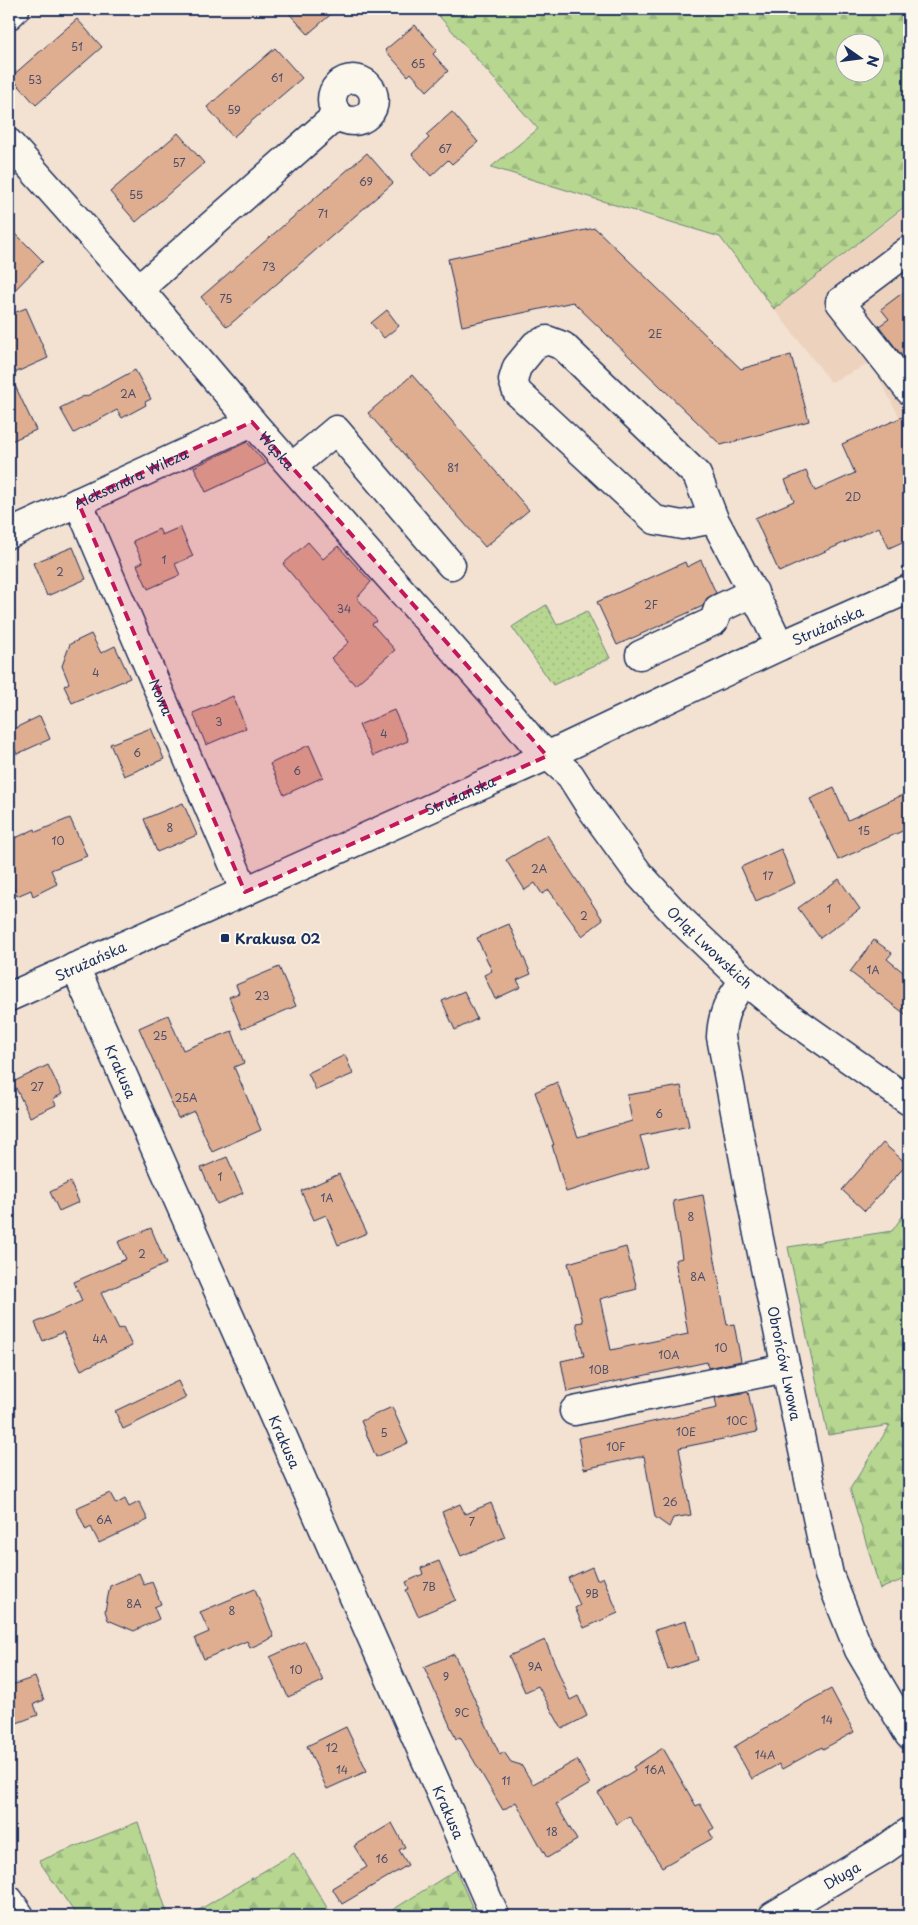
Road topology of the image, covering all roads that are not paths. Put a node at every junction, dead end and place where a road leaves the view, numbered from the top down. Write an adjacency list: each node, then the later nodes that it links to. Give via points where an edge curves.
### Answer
1 (15, 9): 2 (street)
2 (9, 15)
3 (337, 115): 6 (street)
4 (9, 143): 6 (street, Wąska)
5 (909, 250): 7 (street, via 840,302)
6 (139, 289): 8 (street, Wąska)
7 (909, 390)
8 (252, 422): 9 (street, Wąska); 10 (street, Aleksandra Wilcza)
9 (292, 467): 13 (street, via 336,430); 18 (street, Wąska)
10 (78, 502): 12 (street, Aleksandra Wilcza); 19 (street, Nowa)
11 (714, 518): 11 (street, via 698,475 563,346 547,340 535,345 517,367 513,380 517,392 655,520 682,525); 15 (street)
12 (9, 534)
13 (451, 565)
14 (909, 590): 16 (street, Strużańska)
15 (754, 592): 16 (street); 17 (street, via 718,610 714,621)
16 (780, 646): 18 (street, Strużańska)
17 (640, 655)
18 (547, 756): 19 (street, Strużańska); 21 (street, Orląt Lwowskich, via 570,775 639,874 680,919)
19 (245, 892): 20 (street, Strużańska)
20 (75, 967): 22 (street, Strużańska); 30 (street, Krakusa)
21 (744, 980): 23 (street, Orląt Lwowskich, via 787,1015); 24 (street, Obrońców Lwowa, via 725,1010 721,1037)
22 (9, 997)
23 (909, 1101)
24 (786, 1368): 25 (street); 26 (street, Obrońców Lwowa, via 829,1575 858,1650)
25 (574, 1411)
26 (909, 1735)
27 (909, 1832): 31 (street, Długa, via 882,1852)
28 (9, 1900): 29 (street)
29 (20, 1916)
30 (495, 1916)
31 (773, 1916)

